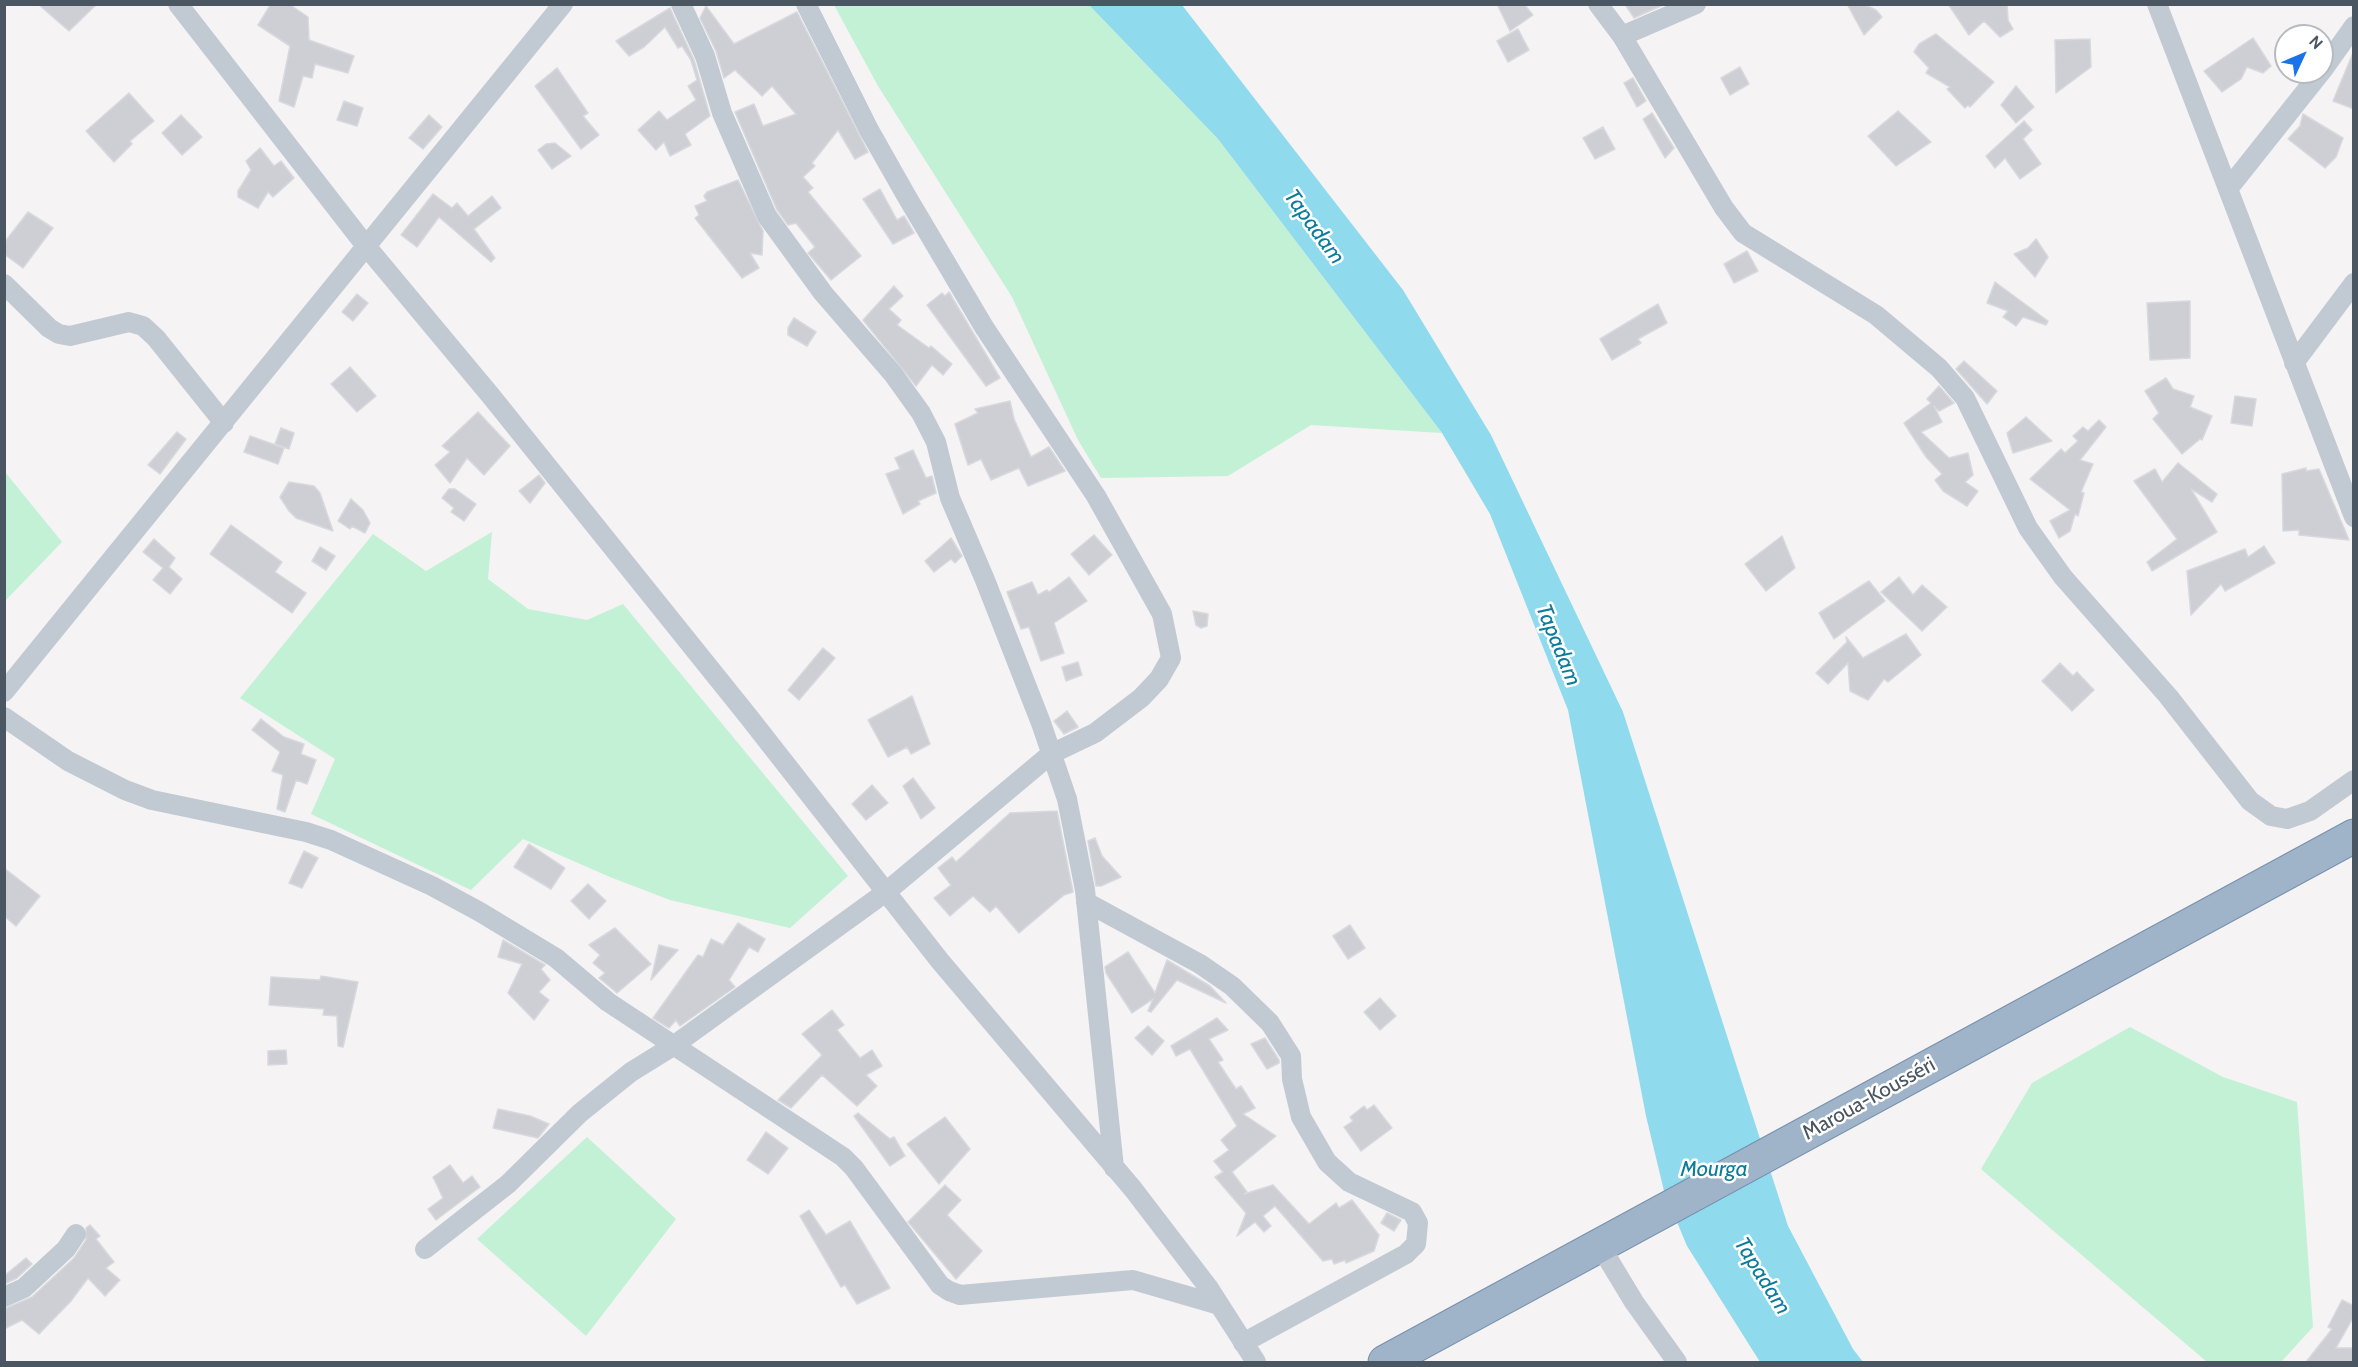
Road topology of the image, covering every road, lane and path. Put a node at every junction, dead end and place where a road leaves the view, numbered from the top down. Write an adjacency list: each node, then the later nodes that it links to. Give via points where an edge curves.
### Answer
1 (178, 4): 13 (street)
2 (563, 4): 13 (street)
3 (681, 4): 21 (street, via 705,56 729,132 767,216 823,292 893,374 936,442 950,498)
4 (806, 4): 21 (street, via 907,197 984,327 1096,496 1162,614 1171,658 1159,679 1095,733)
5 (1598, 4): 9 (street)
6 (1696, 4): 9 (street)
7 (2157, 4): 12 (street)
8 (2354, 26): 10 (street)
9 (1622, 36): 22 (street, via 1743,233 1876,315 1939,368 1965,398 2028,528 2063,577 2168,696 2250,801 2271,816 2287,819 2310,811)
10 (2334, 54)
11 (2312, 84): 12 (street)
12 (2228, 189): 16 (street)
13 (366, 246): 17 (street); 24 (street, via 491,396)
14 (2354, 283): 16 (street)
15 (4, 284): 17 (street, via 59,334 70,336 129,322 143,326)
16 (2294, 363): 18 (street)
17 (224, 423): 19 (street)
18 (2354, 517)
19 (4, 692)
20 (4, 717): 26 (street, via 68,761 125,790 152,800 306,832 432,886 556,958 608,1002)
21 (1051, 754): 24 (street); 25 (street, via 1071,814)
22 (2354, 780)
23 (2354, 836): 29 (highway, Maroua-Kousséri)
24 (886, 892): 26 (street); 27 (street)
25 (1086, 902): 27 (street); 33 (street, via 1200,964 1232,986 1270,1023 1291,1056 1300,1117 1327,1162 1349,1182 1412,1212 1418,1223 1416,1244 1406,1254)
26 (674, 1046): 30 (street, via 631,1072 580,1113 508,1184); 32 (street, via 843,1157 940,1285 949,1291 960,1294 1133,1280)
27 (1114, 1168): 32 (street)
28 (76, 1234): 31 (street, via 60,1256 24,1288)
29 (1599, 1244): 35 (highway, Maroua-Kousséri); 36 (street)
30 (425, 1249)
31 (4, 1297)
32 (1219, 1305): 33 (street)
33 (1244, 1342): 34 (street)
34 (1256, 1362)
35 (1385, 1362)
36 (1677, 1362)

